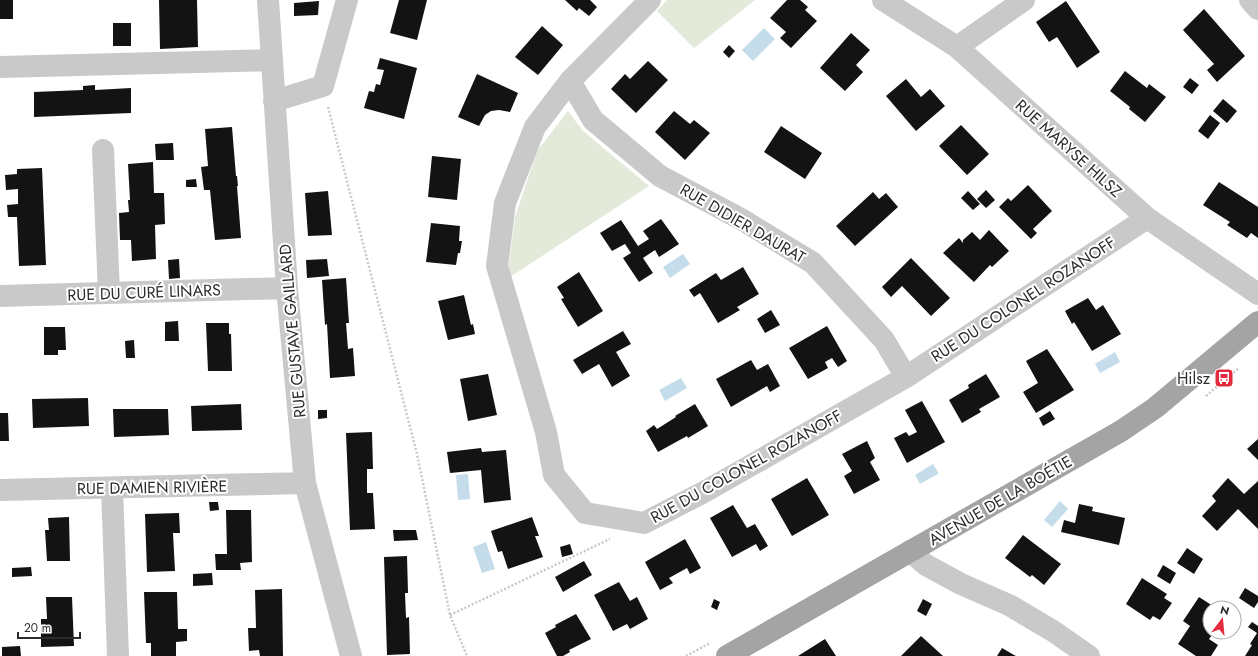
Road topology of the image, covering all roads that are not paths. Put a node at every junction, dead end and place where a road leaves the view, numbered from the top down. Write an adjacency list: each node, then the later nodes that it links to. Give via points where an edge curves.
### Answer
1 (268, 0): 9 (street, RUE GUSTAVE GAILLARD)
2 (347, 0): 12 (street, via 323,86)
3 (650, 0): 11 (street, RUE DU COLONEL ROZANOFF)
4 (883, 0): 8 (street, RUE MARYSE HILSZ)
5 (1024, 0): 8 (street)
6 (1250, 0): 7 (street)
7 (1258, 9)
8 (957, 47): 14 (street, RUE MARYSE HILSZ)
9 (272, 60): 10 (street); 12 (street, RUE GUSTAVE GAILLARD)
10 (0, 67)
11 (570, 81): 20 (street, RUE DIDIER DAURAT, via 593,120 660,176 741,219 812,263 884,340); 20 (street, RUE DU COLONEL ROZANOFF, via 535,127 504,203 497,266 546,432 554,475 584,514 644,523 704,492)
12 (274, 100): 15 (street, RUE GUSTAVE GAILLARD)
13 (103, 150): 16 (street)
14 (1147, 218): 17 (street, RUE MARYSE HILSZ); 20 (street, RUE DU COLONEL ROZANOFF)
15 (287, 288): 16 (street, RUE DU CURÉ LINARS); 21 (street, RUE GUSTAVE GAILLARD)
16 (109, 293): 18 (street, RUE DU CURÉ LINARS)
17 (1258, 294)
18 (0, 296)
19 (1258, 322): 24 (main road, AVENUE DE LA BOÉTIE, via 1155,408 1120,431)
20 (906, 377)
21 (305, 483): 22 (street, RUE DAMIEN RIVIÈRE); 27 (street, RUE GUSTAVE GAILLARD)
22 (112, 488): 23 (street, RUE DAMIEN RIVIÈRE); 26 (street)
23 (0, 490)
24 (910, 551): 25 (main road, AVENUE DE LA BOÉTIE); 28 (street, via 926,565 1009,605)
25 (740, 653)
26 (118, 656)
27 (351, 656)
28 (1089, 656)

